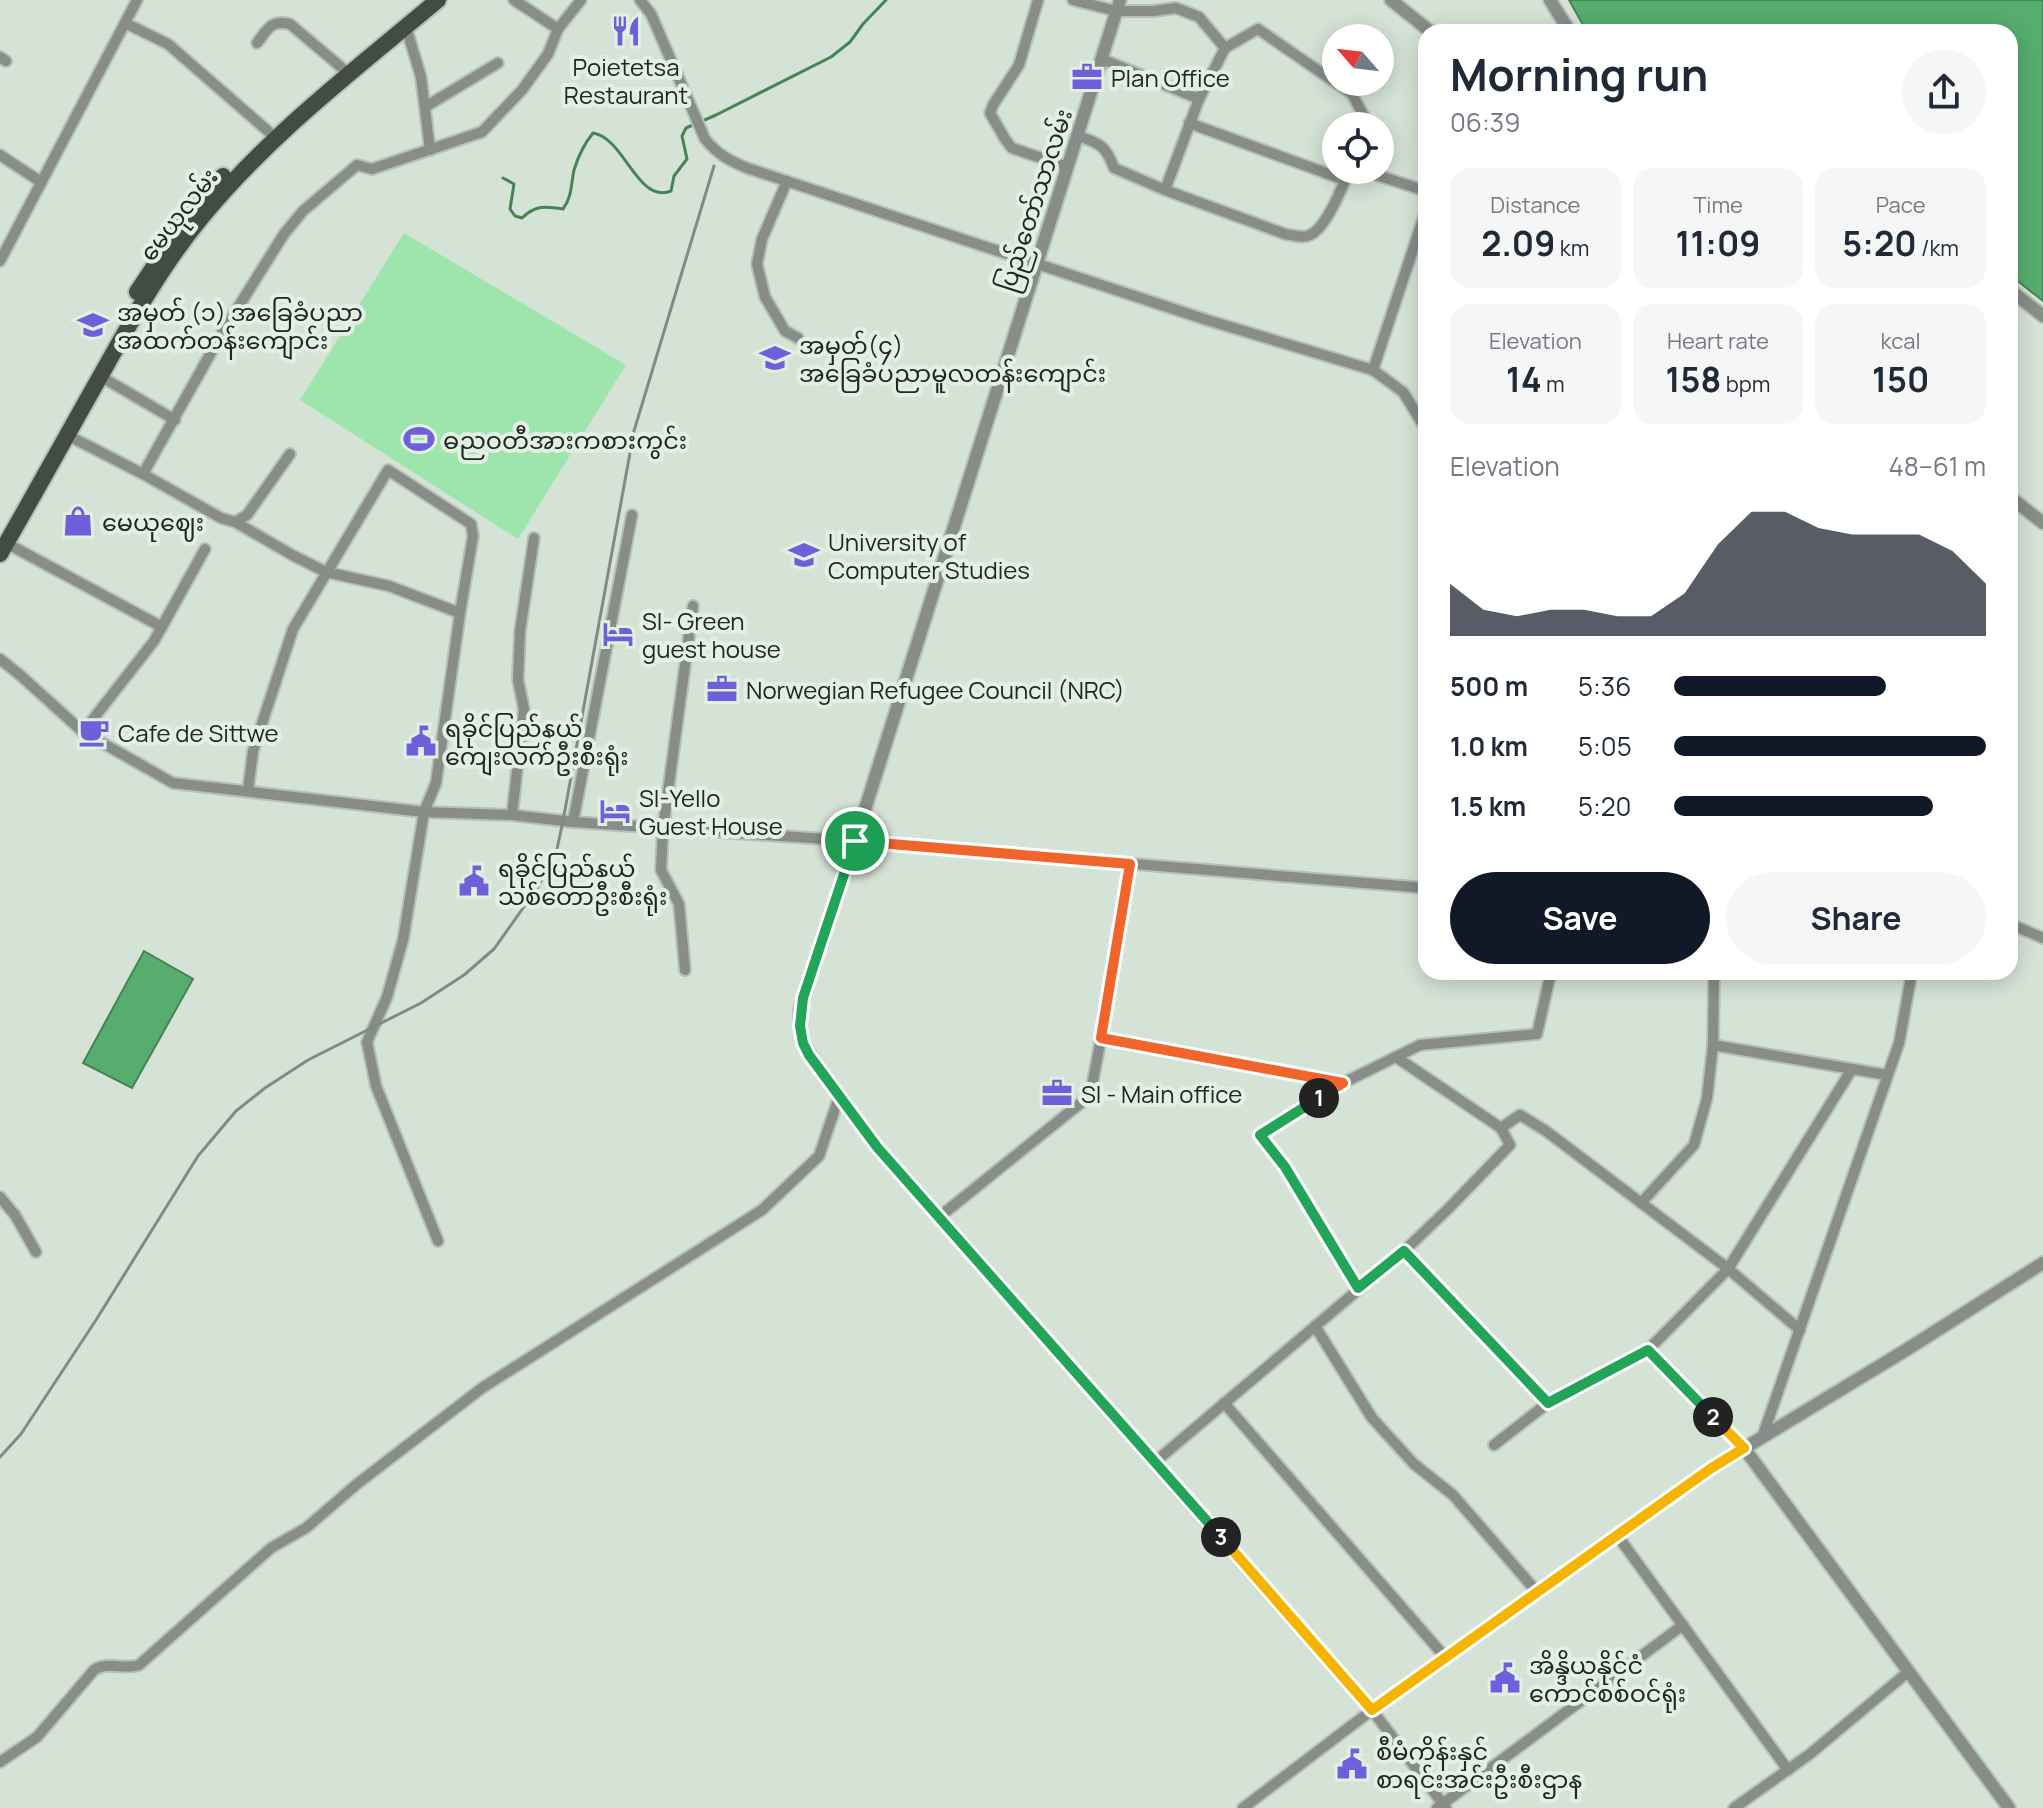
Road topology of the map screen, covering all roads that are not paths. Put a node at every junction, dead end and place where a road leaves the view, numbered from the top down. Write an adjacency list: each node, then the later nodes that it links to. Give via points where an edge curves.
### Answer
1 (137, 0): 14 (street)
2 (422, 0): 23 (main road, မေယုလမ်း)
3 (438, 0): 17 (main road, မေယုလမ်း)
4 (514, 0): 18 (street)
5 (581, 0): 18 (street)
6 (640, 0): 13 (street)
7 (653, 0): 13 (street)
8 (1038, 0): 32 (street, via 1019,65 990,113 1012,148)
9 (1073, 0): 12 (street)
10 (1391, 0): 15 (street)
11 (1550, 0): 16 (street)
12 (1118, 6): 20 (street, via 1176,8 1199,17); 21 (street, ပြည်တော်သာလမ်း)
13 (651, 14): 34 (street, via 710,145 730,161)
14 (125, 23): 28 (street, via 168,44); 36 (street)
15 (1421, 24)
16 (1565, 24)
17 (406, 27): 25 (street); 47 (main road, မေယုလမ်း, via 242,171 164,270)
18 (558, 29): 30 (street, via 548,54 522,90 482,132)
19 (257, 43): 23 (street, via 273,24 290,24)
20 (1225, 48): 24 (street); 26 (street, via 1258,29 1352,94)
21 (1102, 59): 24 (street); 29 (street, ပြည်တော်သာလမ်း)
22 (498, 63): 25 (street)
23 (342, 68): 28 (main road, မေယုလမ်း)
24 (1199, 99): 27 (street)
25 (425, 107): 30 (street)
26 (1362, 112)
27 (1189, 123): 33 (street); 39 (street)
28 (269, 132): 58 (main road, မေယုလမ်း, via 191,211 154,264)
29 (1078, 136): 32 (street, ပြည်တော်သာလမ်း); 39 (street, via 1107,151 1114,168)
30 (430, 150): 49 (street, via 372,169 357,165 303,211 222,333)
31 (0, 155): 36 (street)
32 (1068, 167): 42 (street, ပြည်တော်သာလမ်း)
33 (1322, 167)
34 (787, 181): 42 (street); 45 (street, via 757,264 765,297 785,331)
35 (1394, 181): 38 (street)
36 (41, 182): 41 (street)
37 (1342, 184): 39 (street, via 1323,223 1313,235 1303,237)
38 (1418, 188)
39 (1165, 190)
40 (1418, 234): 46 (street)
41 (0, 261)
42 (1037, 263): 46 (street); 71 (street, ပြည်တော်သာလမ်း)
43 (2018, 296): 44 (street)
44 (2043, 316)
45 (798, 338)
46 (1373, 370): 48 (street, via 1403,392)
47 (100, 376): 49 (street); 50 (main road, မေယုလမ်း)
48 (1418, 416)
49 (175, 420): 52 (street)
50 (67, 435): 52 (street); 58 (main road, မေယုလမ်း)
51 (290, 454): 55 (street, via 247,515)
52 (143, 474): 55 (street)
53 (2018, 503): 56 (street)
54 (632, 515): 69 (street)
55 (235, 522): 60 (street)
56 (2043, 523)
57 (534, 538): 68 (street, via 520,631 518,680 524,709)
58 (2, 544): 63 (street)
59 (205, 549): 63 (street)
60 (326, 572): 62 (street, via 389,586); 62 (street, via 388,470 471,524); 66 (street, via 293,629 253,751)
61 (693, 606): 70 (street)
62 (460, 613): 67 (street, via 436,783)
63 (162, 627): 65 (street)
64 (0, 659): 65 (street)
65 (83, 732): 66 (street, via 173,783)
66 (248, 790): 67 (street)
67 (424, 812): 68 (street); 91 (street, via 403,940 367,1042 376,1086)
68 (512, 815): 69 (street)
69 (573, 822): 70 (street)
70 (663, 829): 71 (street); 76 (street, via 661,870 679,904)
71 (855, 841): 72 (street); 86 (street, ပြည်တော်သာလမ်း, via 800,1011 805,1048)
72 (1130, 864): 73 (street); 80 (street)
73 (1418, 887)
74 (2018, 927): 75 (street)
75 (2043, 938)
76 (685, 970)
77 (1549, 980): 82 (street, via 1537,1034 1420,1045)
78 (1714, 980): 81 (street)
79 (1911, 980): 84 (street)
80 (1101, 1038): 85 (street); 90 (street, via 1092,1086 1082,1102)
81 (1713, 1045): 83 (street); 89 (street, via 1694,1145)
82 (1396, 1057): 85 (street); 87 (street)
83 (1852, 1069): 84 (street); 95 (street)
84 (1887, 1075): 98 (street)
85 (1343, 1083): 96 (street, via 1260,1135)
86 (839, 1097): 90 (street, ပြည်တော်သာလမ်း); 112 (street, via 819,1156 762,1210 482,1388 306,1528 271,1548 139,1665 94,1670 37,1737)
87 (1501, 1128): 89 (street, via 1520,1115); 92 (street, via 1510,1145)
88 (0, 1197): 93 (street)
89 (1641, 1203): 95 (street)
90 (938, 1218): 105 (street, ပြည်တော်သာလမ်း)
91 (438, 1241)
92 (1404, 1251): 96 (street); 101 (street)
93 (36, 1252)
94 (2043, 1263): 102 (street)
95 (1728, 1269): 98 (street); 99 (street)
96 (1358, 1288): 97 (street)
97 (1315, 1326): 100 (street); 107 (street, via 1372,1418 1414,1464 1453,1495)
98 (1800, 1330): 102 (street)
99 (1648, 1350): 101 (street); 104 (street)
100 (1224, 1403): 105 (street); 109 (street)
101 (1548, 1403): 103 (street)
102 (1763, 1435): 104 (street)
103 (1494, 1445)
104 (1744, 1448): 106 (street); 110 (street)
105 (1155, 1462): 111 (street, ပြည်တော်သာလမ်း)
106 (1617, 1535): 107 (street); 108 (street)
107 (1537, 1592): 109 (street)
108 (1683, 1625): 113 (street); 114 (street)
109 (1445, 1657): 111 (street)
110 (1908, 1672): 113 (street); 117 (street)
111 (1372, 1710): 114 (street); 115 (street)
112 (0, 1762)
113 (1788, 1770): 116 (street)
114 (1442, 1807)
115 (1243, 1808)
116 (1734, 1808)
117 (2009, 1808)

